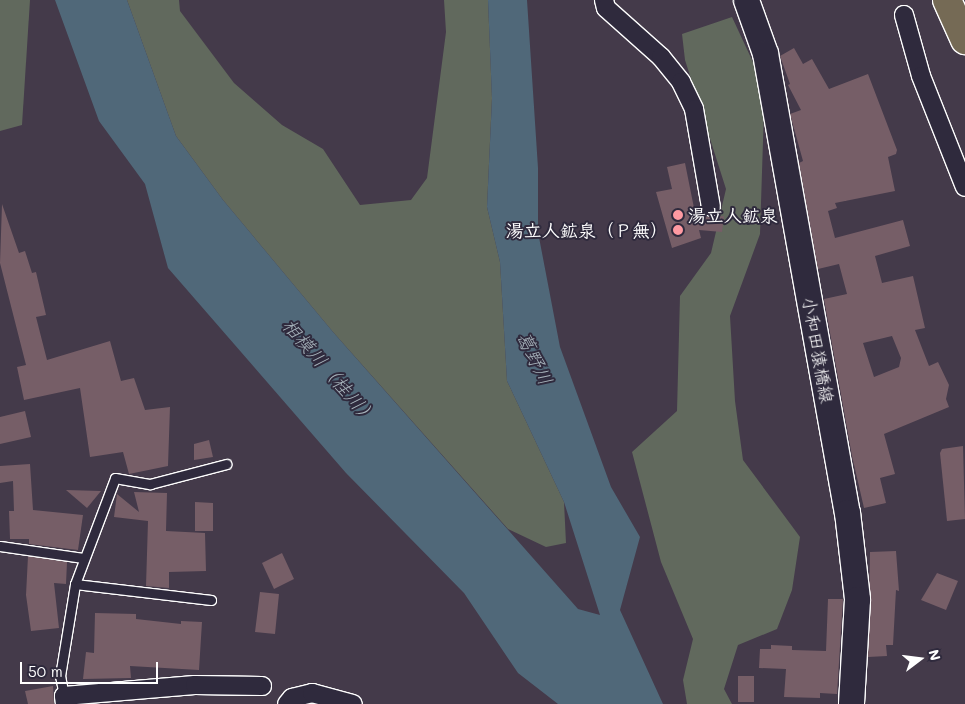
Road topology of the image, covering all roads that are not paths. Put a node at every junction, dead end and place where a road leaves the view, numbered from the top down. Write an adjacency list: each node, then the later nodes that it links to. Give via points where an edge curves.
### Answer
1 (604, 0): 7 (street, via 606,8 661,57 681,82 694,109)
2 (746, 0): 17 (main road, 小和田猿橋線, via 765,53 846,512 857,599)
3 (947, 0): 5 (highway)
4 (904, 15): 6 (street, via 922,76)
5 (965, 40)
6 (965, 186)
7 (711, 207)
8 (226, 464): 10 (lane, via 150,484 115,478)
9 (0, 546): 10 (lane)
10 (83, 558): 11 (lane)
11 (75, 584): 12 (lane); 14 (lane, via 60,676)
12 (211, 600)
13 (262, 686): 14 (street, via 195,685)
14 (65, 700)
15 (287, 704): 16 (street, via 292,698 312,693)
16 (353, 704)
17 (851, 704)

